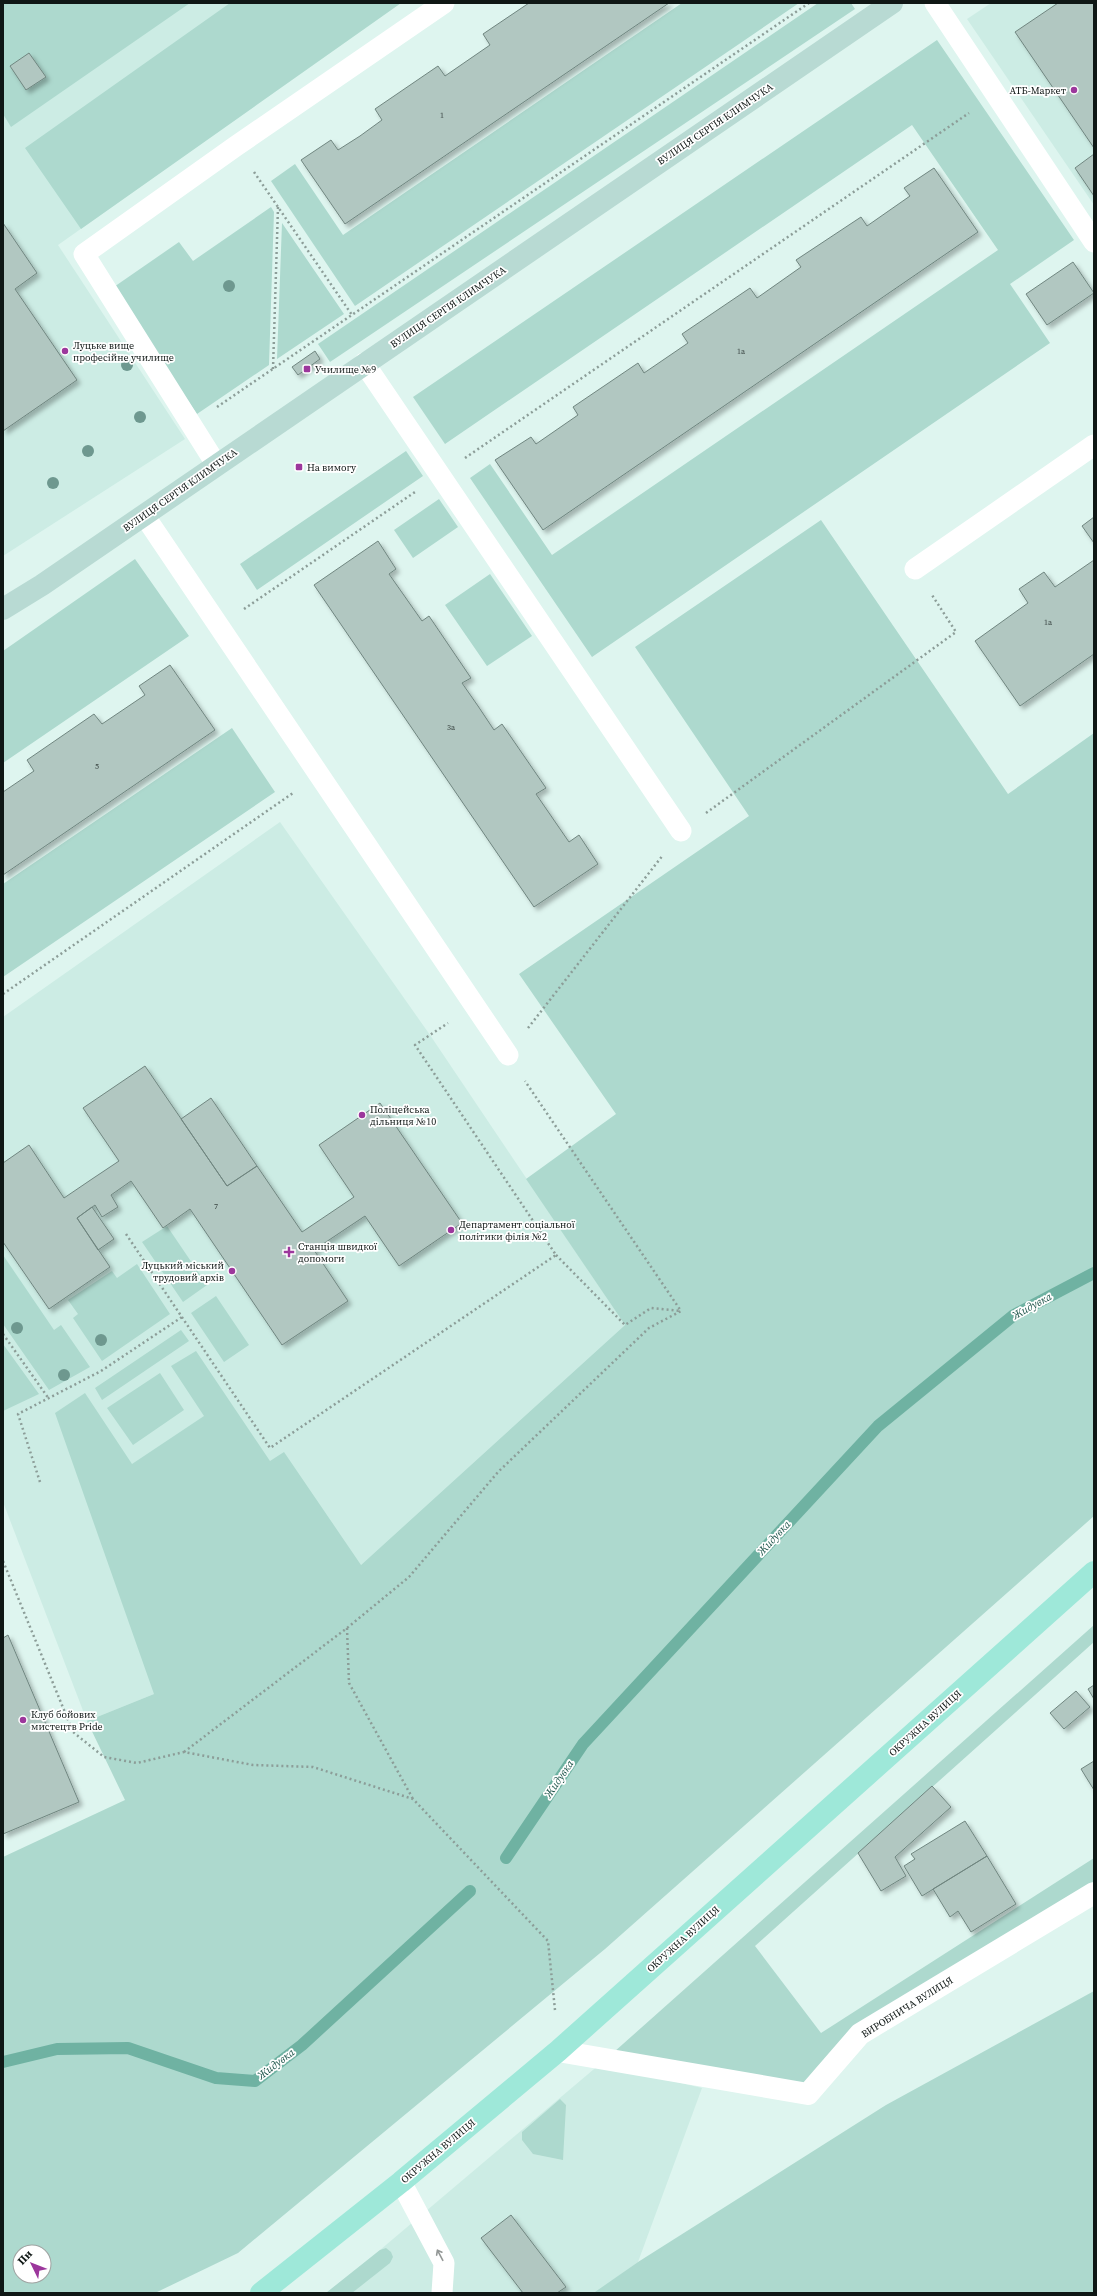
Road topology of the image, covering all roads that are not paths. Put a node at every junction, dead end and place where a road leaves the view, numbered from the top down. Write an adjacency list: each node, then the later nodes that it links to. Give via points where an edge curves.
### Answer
1 (444, 3): 7 (lane, via 84,254)
2 (892, 3): 5 (street, ВУЛИЦЯ СЕРГІЯ КЛИМЧУКА)
3 (935, 3): 4 (lane)
4 (1094, 242)
5 (364, 364): 7 (street, ВУЛИЦЯ СЕРГІЯ КЛИМЧУКА); 11 (lane)
6 (1094, 445): 9 (lane)
7 (216, 464): 8 (street, ВУЛИЦЯ СЕРГІЯ КЛИМЧУКА)
8 (144, 515): 10 (street, ВУЛИЦЯ СЕРГІЯ КЛИМЧУКА); 12 (lane)
9 (915, 569)
10 (3, 609)
11 (681, 831)
12 (508, 1055)
13 (1094, 1572): 15 (main road, ОКРУЖНА ВУЛИЦЯ)
14 (1094, 1893): 15 (street, ВИРОБНИЧА ВУЛИЦЯ, via 860,2034 808,2094)
15 (558, 2051): 16 (main road, ОКРУЖНА ВУЛИЦЯ)
16 (401, 2182): 17 (main road, ОКРУЖНА ВУЛИЦЯ); 18 (lane, one-way to 16, via 444,2263)
17 (261, 2293)
18 (442, 2293)

